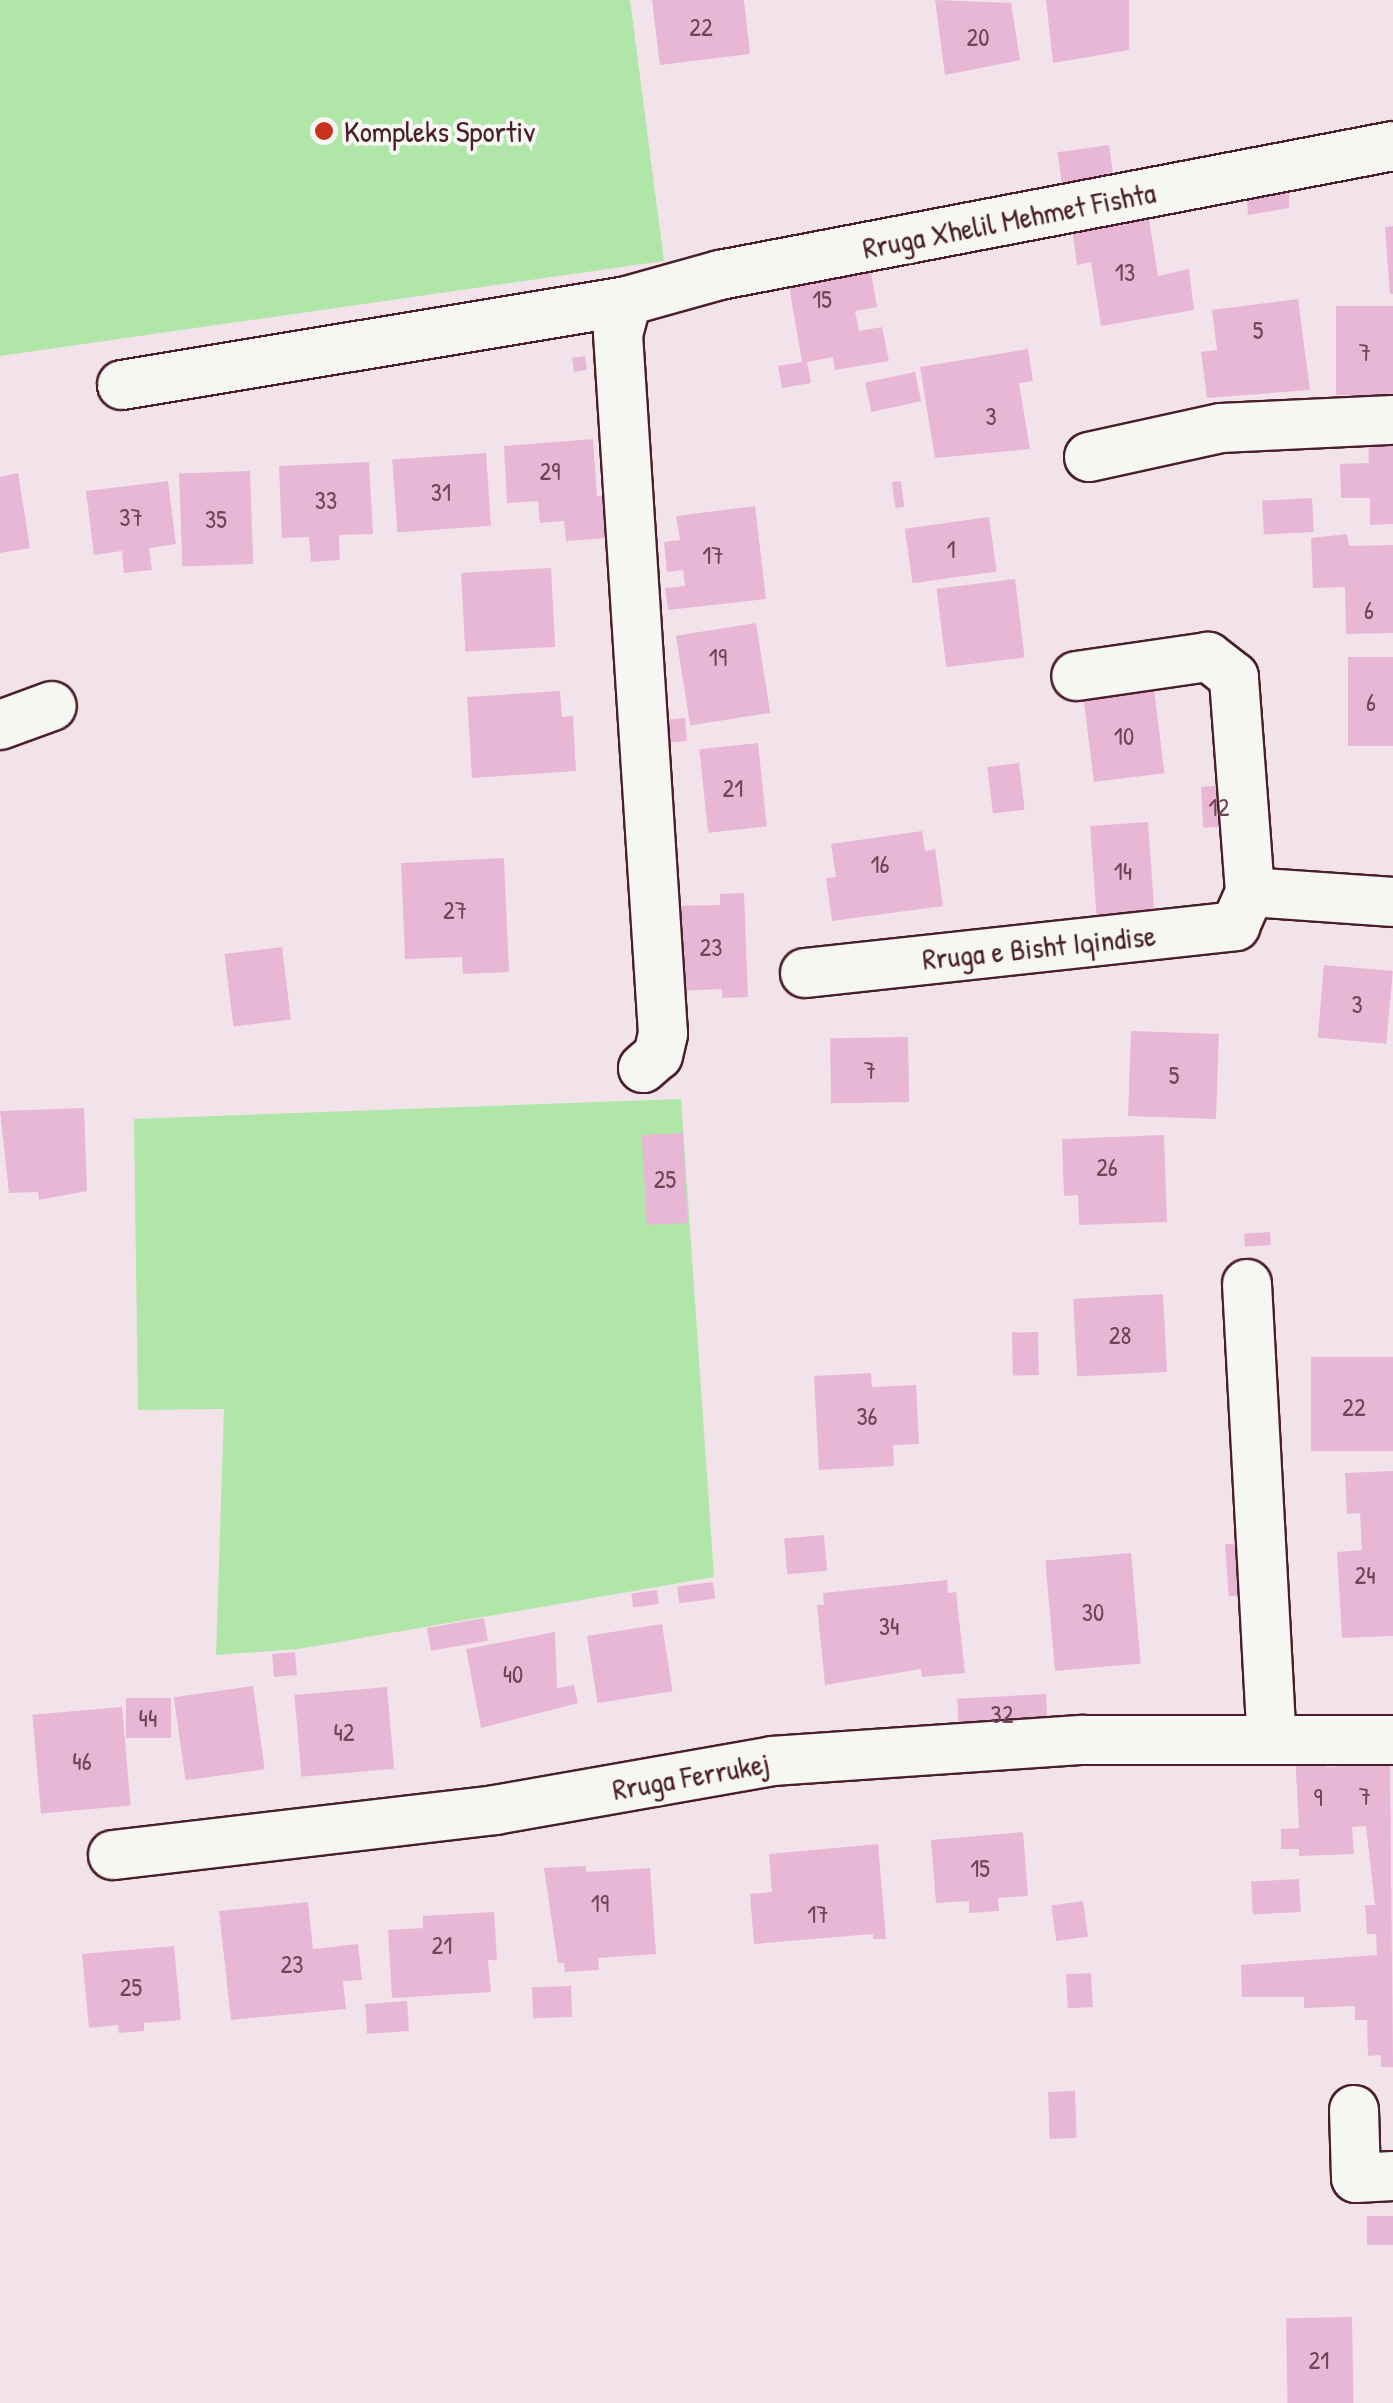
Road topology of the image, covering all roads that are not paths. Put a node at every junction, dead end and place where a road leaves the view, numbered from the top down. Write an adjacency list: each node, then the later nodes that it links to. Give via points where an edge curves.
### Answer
1 (1393, 146): 2 (street, Rruga Xhelil Mehmet Fishta, via 704,278)
2 (627, 301): 3 (street, Rruga Xhelil Mehmet Fishta); 12 (street, via 618,334 663,1034 658,1055)
3 (122, 385)
4 (1393, 420): 5 (street, via 1222,428)
5 (1089, 457)
6 (1076, 676): 9 (street, via 1208,658 1234,677)
7 (52, 706): 8 (street)
8 (0, 725)
9 (1250, 892): 10 (street); 11 (street, Rruga e Bisht Iqindise, via 1235,926)
10 (1393, 902)
11 (805, 973)
12 (643, 1068)
13 (1247, 1284): 14 (street)
14 (1272, 1739): 15 (street, Rruga Ferrukej); 16 (street, Rruga Ferrukej, via 1083,1740 772,1761 495,1810)
15 (1393, 1740)
16 (113, 1855)
17 (1354, 2110): 18 (street, via 1356,2178)
18 (1393, 2176)

